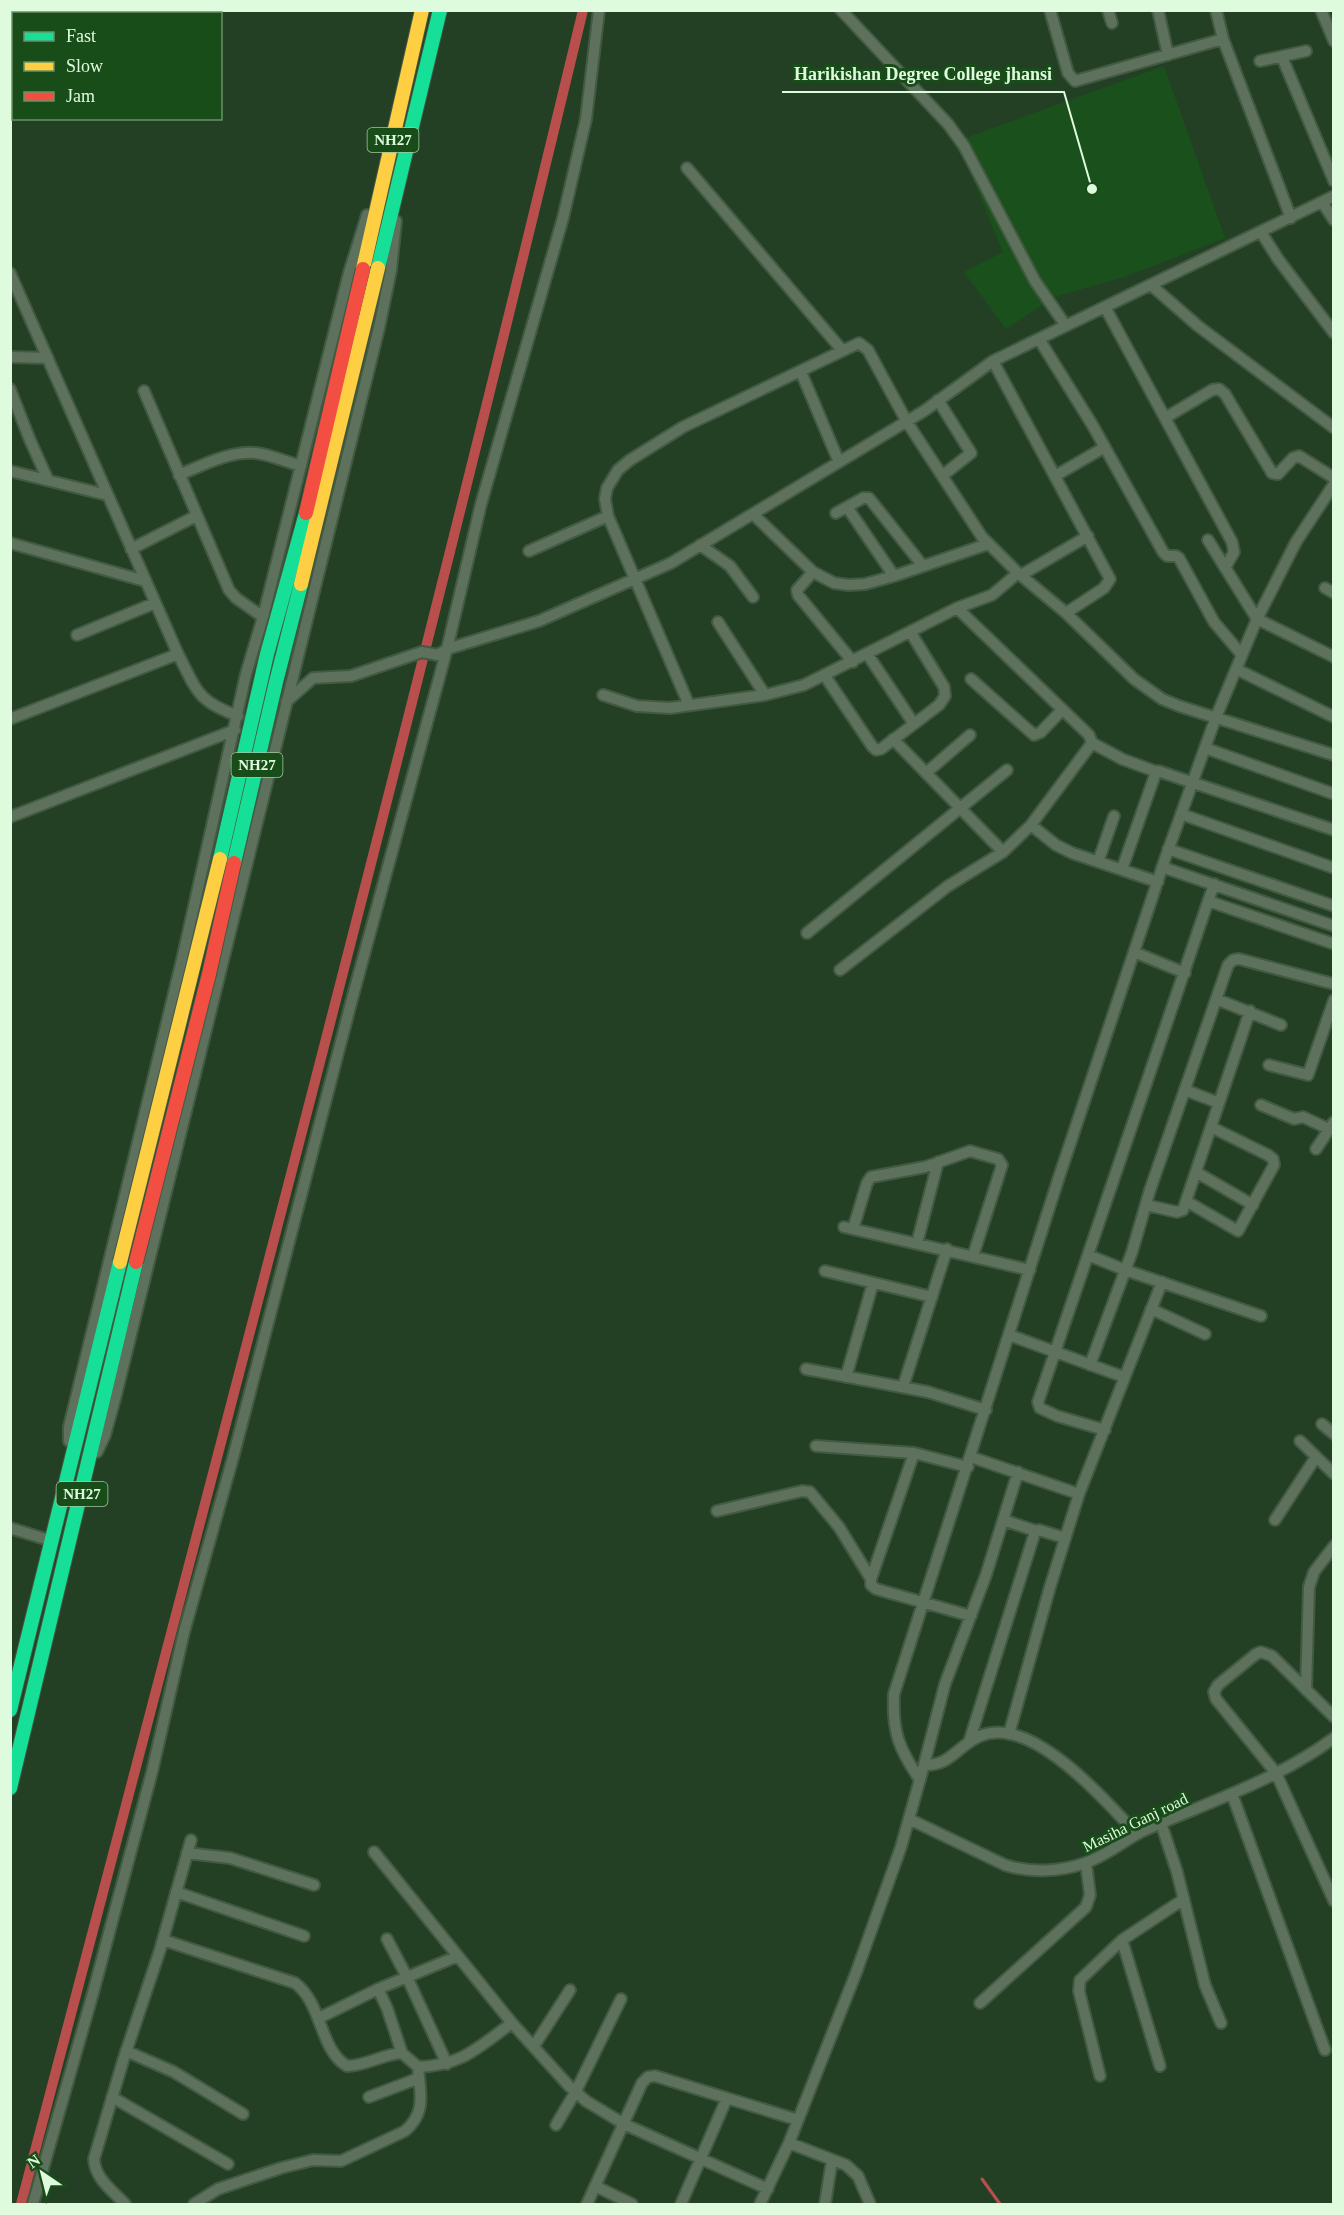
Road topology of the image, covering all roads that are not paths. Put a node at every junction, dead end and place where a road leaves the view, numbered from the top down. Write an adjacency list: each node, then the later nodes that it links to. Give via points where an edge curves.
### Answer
1 (422, 10): 19 (highway, NH27)
2 (440, 10): 20 (highway, NH27)
3 (599, 10): 85 (street, via 579,156 480,504)
4 (841, 10): 32 (street, via 964,146 1035,281)
5 (1050, 10): 14 (street, via 1072,80)
6 (1108, 10): 10 (street)
7 (1158, 10): 14 (street)
8 (1216, 10): 11 (street)
9 (1320, 10): 12 (street)
10 (1112, 23)
11 (1222, 39): 14 (street); 23 (street)
12 (1334, 41)
13 (1306, 51): 15 (street)
14 (1168, 55)
15 (1282, 57): 16 (street); 18 (street)
16 (1260, 61)
17 (687, 168): 35 (street)
18 (1334, 181)
19 (381, 185): 25 (highway, NH27); 48 (street, via 354,254)
20 (396, 187): 26 (highway, NH27); 96 (street, via 396,232 389,283)
21 (1334, 196): 22 (street)
22 (1322, 202): 23 (street); 24 (street)
23 (1291, 218): 27 (street)
24 (1334, 220)
25 (373, 224): 26 (highway); 182 (highway, NH27, bridge, via 308,504 267,654)
26 (387, 227): 183 (highway, NH27, bridge)
27 (1261, 232): 29 (street); 33 (street)
28 (10, 273): 30 (street)
29 (1151, 285): 31 (street); 45 (street, via 1198,326)
30 (14, 288): 37 (street)
31 (1105, 307): 32 (street); 43 (street)
32 (1066, 326): 34 (street)
33 (1334, 333)
34 (1039, 339): 38 (street); 46 (street)
35 (842, 350): 39 (street); 44 (street, via 859,343 865,346)
36 (10, 357): 37 (street)
37 (48, 358): 56 (street)
38 (993, 361): 42 (street); 52 (street)
39 (801, 372): 47 (street); 61 (street, via 683,427 630,460 607,488)
40 (10, 389): 54 (street)
41 (144, 391): 50 (street)
42 (938, 400): 44 (street); 51 (street, via 971,453)
43 (1165, 418): 53 (street, via 1219,389 1272,473 1278,474 1299,456); 70 (street, via 1232,542 1234,552)
44 (907, 422): 47 (street); 51 (street)
45 (1334, 428)
46 (1105, 447): 52 (street); 88 (street, via 1163,552 1179,558 1214,622)
47 (839, 462): 59 (street)
48 (301, 466): 50 (street, via 245,453); 80 (street)
49 (10, 471): 54 (street)
50 (179, 475): 60 (street)
51 (942, 476): 65 (street)
52 (1055, 476): 62 (street)
53 (1334, 478)
54 (48, 480): 56 (street)
55 (1334, 484): 81 (street, via 1296,543)
56 (107, 495): 67 (street)
57 (847, 507): 58 (street); 69 (street, via 869,498); 73 (street)
58 (836, 513)
59 (753, 514): 66 (street); 71 (street)
60 (196, 516): 67 (street); 80 (street, via 229,590)
61 (609, 516): 68 (street); 74 (street)
62 (1088, 536): 72 (street); 79 (street, via 1110,579 1104,588)
63 (1208, 540): 70 (street)
64 (10, 543): 75 (street)
65 (988, 544): 69 (street); 72 (street)
66 (700, 545): 74 (street); 76 (street, via 730,566)
67 (131, 549): 75 (street)
68 (529, 551)
69 (923, 566): 73 (street)
70 (1225, 568): 81 (street)
71 (813, 572): 73 (street, via 834,583 849,585); 90 (street, via 797,592)
72 (1020, 574): 78 (street, via 992,595); 79 (street)
73 (894, 576)
74 (634, 579): 85 (street, via 539,621); 97 (street)
75 (145, 581): 77 (street)
76 (753, 597)
77 (155, 603): 84 (street); 86 (street)
78 (957, 608): 83 (street); 98 (street)
79 (1066, 613): 99 (street, via 1148,690 1162,699)
80 (263, 617): 102 (street)
81 (1257, 619): 88 (street); 89 (street)
82 (718, 622): 95 (street)
83 (911, 633): 87 (street); 103 (street, via 945,692 939,705)
84 (77, 635)
85 (443, 652): 96 (street, via 422,651 351,676 314,678); 256 (street, via 184,1632 152,1772)
86 (178, 654): 101 (street); 102 (street, via 206,701)
87 (868, 655): 90 (street); 103 (street)
88 (1242, 655): 91 (street)
89 (1334, 657)
90 (853, 662): 92 (street)
91 (1236, 669): 99 (street); 100 (street)
92 (825, 676): 95 (street); 105 (street, via 874,749 881,749)
93 (970, 679): 98 (street, via 1034,735)
94 (603, 695): 97 (street, via 637,706)
95 (765, 695): 97 (street)
96 (287, 701): 102 (street); 183 (street, via 110,1417)
97 (689, 705)
98 (1062, 710): 106 (street, via 1089,735)
99 (1216, 717): 107 (street); 108 (street)
100 (1334, 717)
101 (10, 719)
102 (237, 722): 117 (street); 182 (street, via 69,1427)
103 (914, 724): 105 (street)
104 (970, 735): 111 (street)
105 (893, 739): 111 (street)
106 (1092, 743): 110 (street); 118 (street)
107 (1205, 748): 112 (street); 113 (street)
108 (1334, 755)
109 (1007, 770): 114 (street)
110 (1157, 771): 112 (street); 125 (street)
111 (926, 773): 114 (street)
112 (1193, 782): 115 (street); 119 (street)
113 (1334, 794)
114 (961, 809): 121 (street); 131 (street)
115 (1181, 814): 120 (street); 124 (street)
116 (1114, 816): 122 (street)
117 (10, 817)
118 (1031, 825): 121 (street); 122 (street, via 1062,849)
119 (1334, 830)
120 (1168, 849): 123 (street); 129 (street)
121 (1003, 852): 134 (street, via 948,886)
122 (1098, 862): 125 (street)
123 (1162, 867): 126 (street); 127 (street)
124 (1334, 868)
125 (1122, 869): 126 (street)
126 (1158, 882): 133 (street)
127 (1214, 884): 128 (street); 130 (street)
128 (1208, 902): 132 (street); 135 (street)
129 (1334, 906)
130 (1334, 926)
131 (807, 933)
132 (1334, 944)
133 (1134, 952): 135 (street); 157 (street)
134 (840, 970)
135 (1185, 973): 155 (street)
136 (1334, 984): 137 (street, via 1236,959 1228,965)
137 (1216, 999): 139 (street); 142 (street)
138 (1334, 1000): 141 (street, via 1308,1075)
139 (1250, 1011): 140 (street); 143 (street)
140 (1281, 1025)
141 (1269, 1065)
142 (1185, 1090): 143 (street); 151 (street)
143 (1219, 1103): 145 (street)
144 (1261, 1105): 146 (street, via 1295,1120 1302,1117)
145 (1211, 1126): 149 (street); 152 (street, via 1273,1159 1274,1165)
146 (1331, 1126): 147 (street)
147 (1316, 1149)
148 (938, 1162): 153 (street); 153 (street, via 871,1177 849,1228); 156 (street, via 974,1150 1001,1162)
149 (1196, 1172): 150 (street); 152 (street)
150 (1186, 1201): 151 (street, via 1179,1212); 152 (street, via 1238,1231)
151 (1146, 1204): 158 (street)
152 (1253, 1205)
153 (917, 1243): 154 (street)
154 (947, 1249): 156 (street); 162 (street)
155 (1088, 1255): 158 (street); 167 (street)
156 (973, 1256): 157 (street)
157 (1030, 1270): 166 (street)
158 (1125, 1270): 160 (street); 168 (street)
159 (825, 1271): 161 (street)
160 (1161, 1282): 163 (street); 164 (street)
161 (873, 1283): 162 (street); 170 (street)
162 (932, 1297): 172 (street)
163 (1151, 1309): 165 (street); 171 (street)
164 (1261, 1316)
165 (1205, 1334)
166 (1010, 1335): 167 (street); 173 (street)
167 (1055, 1352): 168 (street); 175 (street, via 1039,1406)
168 (1090, 1365): 171 (street)
169 (806, 1369): 170 (street)
170 (846, 1377): 172 (street)
171 (1125, 1377): 175 (street)
172 (903, 1387): 173 (street)
173 (986, 1410): 181 (street)
174 (1322, 1424): 176 (street)
175 (1105, 1430): 186 (street)
176 (1334, 1434)
177 (1300, 1441): 180 (street)
178 (816, 1446): 179 (street)
179 (914, 1453): 181 (street); 195 (street)
180 (1316, 1457): 185 (street); 189 (street)
181 (970, 1462): 184 (street); 196 (street)
182 (70, 1468): 193 (highway, NH27)
183 (87, 1470): 207 (highway, NH27)
184 (1018, 1472): 186 (street); 188 (street)
185 (1334, 1474)
186 (1079, 1494): 192 (street)
187 (717, 1511): 195 (street, via 810,1492)
188 (1003, 1520): 191 (street); 197 (street)
189 (1275, 1520)
190 (10, 1528): 193 (street)
191 (1036, 1531): 192 (street); 203 (street)
192 (1065, 1538): 201 (street)
193 (52, 1541): 199 (highway, NH27)
194 (1334, 1546): 198 (street, via 1308,1587)
195 (871, 1579): 196 (street, via 871,1586 876,1589)
196 (924, 1602): 197 (street); 206 (street, via 894,1694 893,1716 901,1749)
197 (970, 1616): 204 (street, via 945,1684)
198 (1306, 1690): 200 (street); 205 (street, via 1272,1656 1261,1652 1215,1689 1216,1699)
199 (10, 1710)
200 (1334, 1717)
201 (1009, 1734): 203 (street, via 988,1733); 211 (street, via 1031,1742 1065,1763)
202 (1333, 1739): 205 (street, Masiha Ganj road)
203 (969, 1742): 204 (street, via 936,1766)
204 (924, 1765): 206 (street)
205 (1276, 1773): 208 (street, Masiha Ganj road); 216 (street)
206 (920, 1780): 209 (street)
207 (10, 1788)
208 (1232, 1794): 210 (street, Masiha Ganj road); 235 (street)
209 (909, 1819): 215 (street, Masiha Ganj road, via 1020,1870); 247 (street, via 856,1973)
210 (1161, 1823): 211 (street, Masiha Ganj road); 219 (street)
211 (1137, 1834): 215 (street, Masiha Ganj road)
212 (191, 1840): 214 (street)
213 (374, 1852): 225 (street)
214 (187, 1853): 217 (street, via 230,1858); 218 (street)
215 (1086, 1863): 230 (street, via 1090,1895 1086,1907)
216 (1329, 1881): 220 (street)
217 (314, 1885)
218 (176, 1892): 221 (street); 222 (street)
219 (1184, 1899): 224 (street); 233 (street, via 1205,1985)
220 (1334, 1901)
221 (304, 1936)
222 (163, 1940): 231 (street, via 295,1983 308,1995); 236 (street)
223 (387, 1940): 226 (street)
224 (1122, 1940): 239 (street); 241 (street, via 1085,1973 1078,1985)
225 (458, 1956): 226 (street); 232 (street)
226 (406, 1977): 227 (street); 238 (street)
227 (378, 1989): 231 (street); 237 (street)
228 (570, 1990): 234 (street)
229 (621, 1999): 242 (street)
230 (980, 2003)
231 (319, 2018): 237 (street, via 333,2053 347,2066)
232 (512, 2023): 234 (street); 238 (street, via 462,2059)
233 (1221, 2023)
234 (534, 2046): 242 (street)
235 (1325, 2050)
236 (126, 2051): 243 (street); 246 (street, via 174,2072)
237 (402, 2053): 240 (street)
238 (447, 2064): 240 (street)
239 (1160, 2066)
240 (419, 2072): 244 (street); 258 (street, via 420,2109 414,2124 405,2131 341,2161 313,2160 218,2189)
241 (1100, 2076)
242 (576, 2091): 248 (street); 249 (street)
243 (112, 2097): 253 (street); 257 (street, via 93,2159 94,2169)
244 (369, 2097)
245 (727, 2098): 247 (street); 248 (street, via 648,2077); 251 (street)
246 (243, 2114)
247 (798, 2120): 250 (street)
248 (624, 2124): 251 (street); 254 (street)
249 (556, 2125)
250 (789, 2143): 252 (street); 255 (street)
251 (700, 2159): 255 (street); 261 (street)
252 (832, 2160): 263 (street); 264 (street, via 854,2170)
253 (228, 2164)
254 (595, 2186): 259 (street); 260 (street)
255 (768, 2189): 262 (street)
256 (33, 2205)
257 (125, 2205)
258 (194, 2205)
259 (587, 2205)
260 (633, 2205)
261 (681, 2205)
262 (760, 2205)
263 (825, 2205)
264 (870, 2205)

